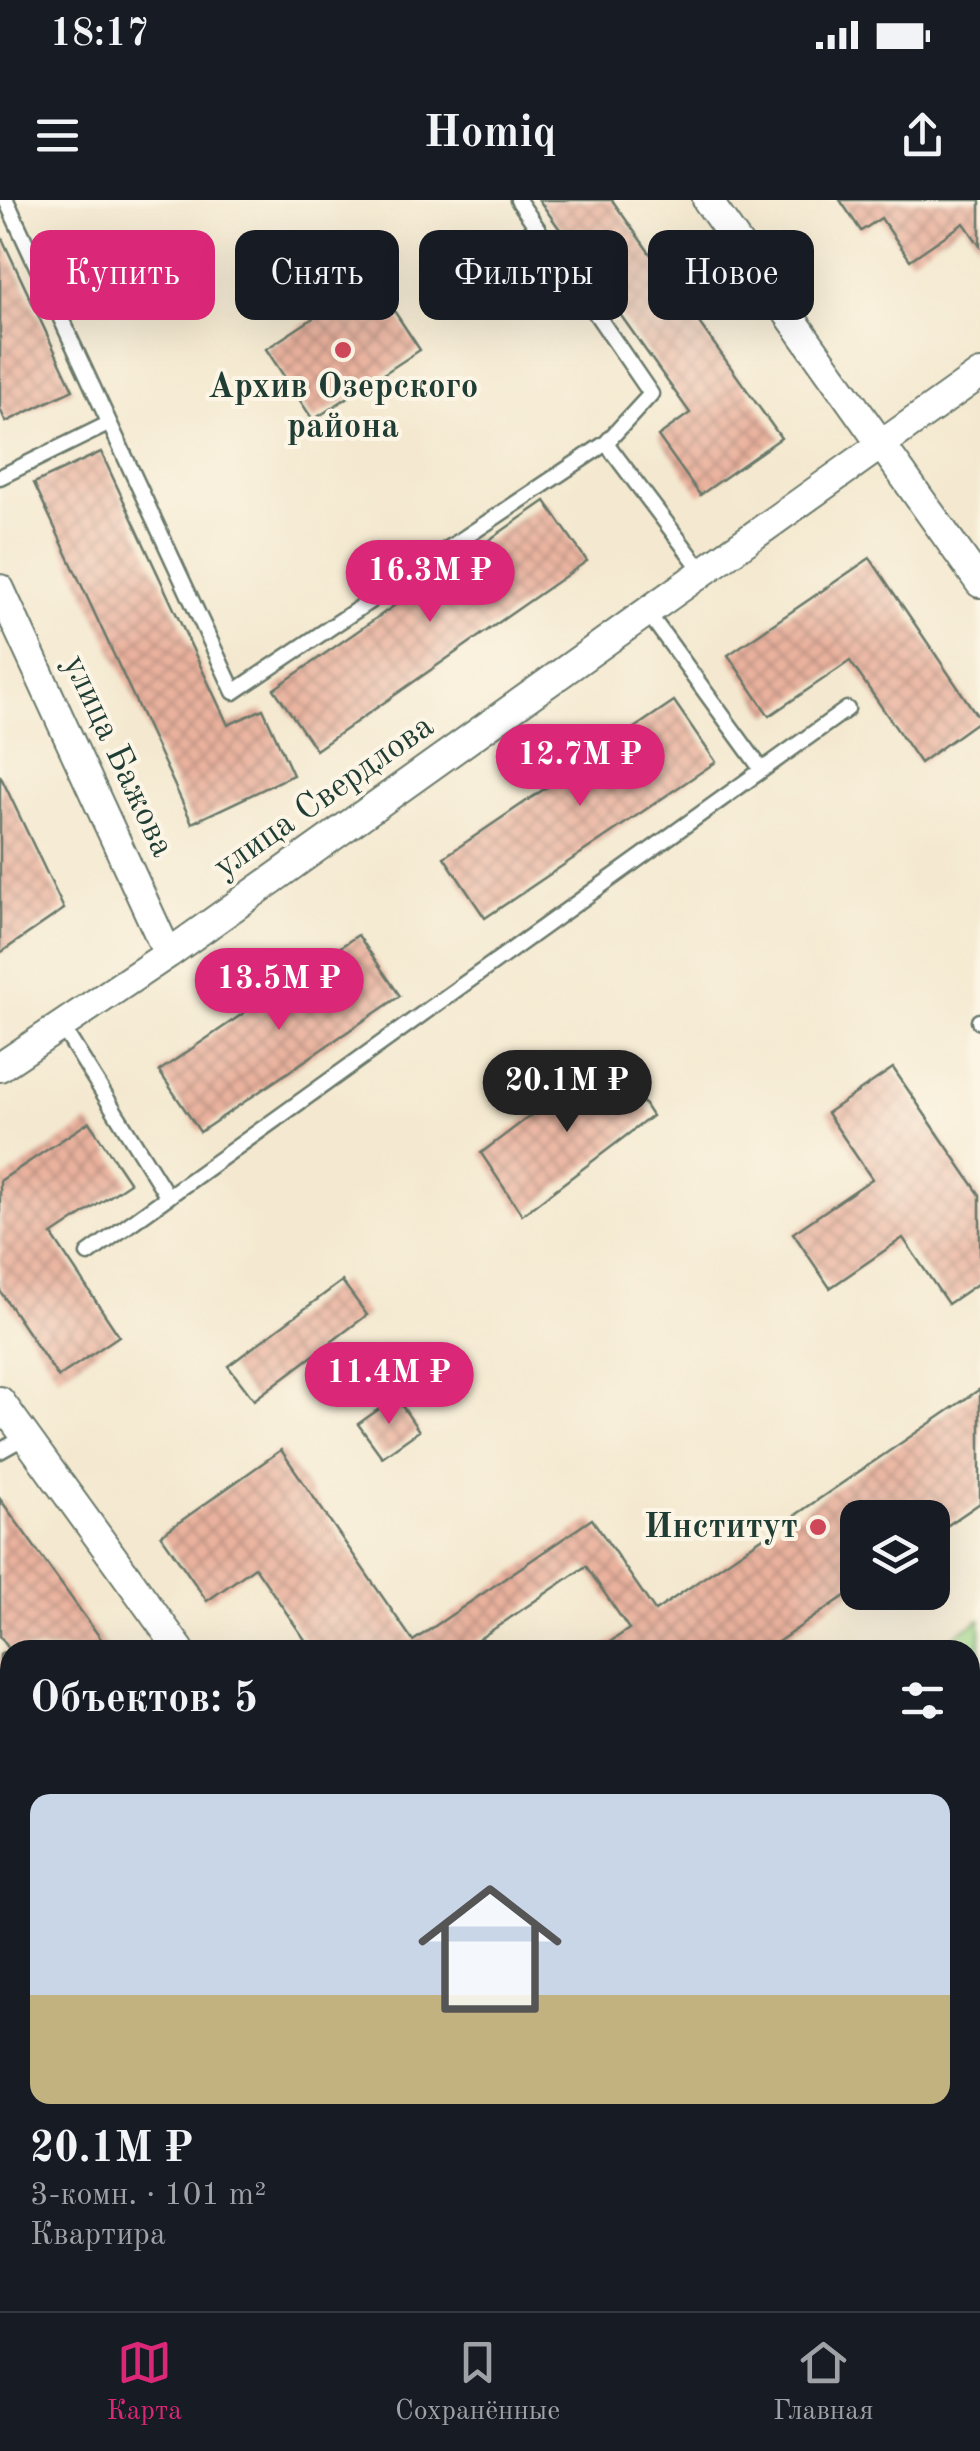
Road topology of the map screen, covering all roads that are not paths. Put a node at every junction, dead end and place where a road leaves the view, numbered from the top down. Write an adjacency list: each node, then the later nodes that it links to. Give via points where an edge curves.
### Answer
1 (6, 200): 5 (lane)
2 (518, 200): 6 (lane, via 651,394)
3 (719, 204): 7 (street)
4 (980, 374): 7 (street, улица Свердлова)
5 (108, 424): 6 (lane, via 234,692); 8 (lane)
6 (606, 443): 9 (lane)
7 (882, 444): 9 (street, улица Свердлова); 10 (street)
8 (0, 477)
9 (703, 572): 12 (street, улица Свердлова)
10 (980, 583)
11 (0, 589): 13 (street, улица Бажова)
12 (648, 613): 15 (lane); 16 (street, улица Свердлова)
13 (8, 628): 16 (street, улица Бажова)
14 (848, 709): 15 (lane)
15 (762, 770): 19 (lane)
16 (168, 954): 17 (street, улица Свердлова)
17 (62, 1025): 18 (street, улица Свердлова); 19 (lane)
18 (0, 1067)
19 (168, 1197): 20 (lane)
20 (88, 1254)
21 (0, 1401): 22 (street)
22 (25, 1437): 23 (lane); 24 (street)
23 (0, 1451)
24 (173, 1640)

